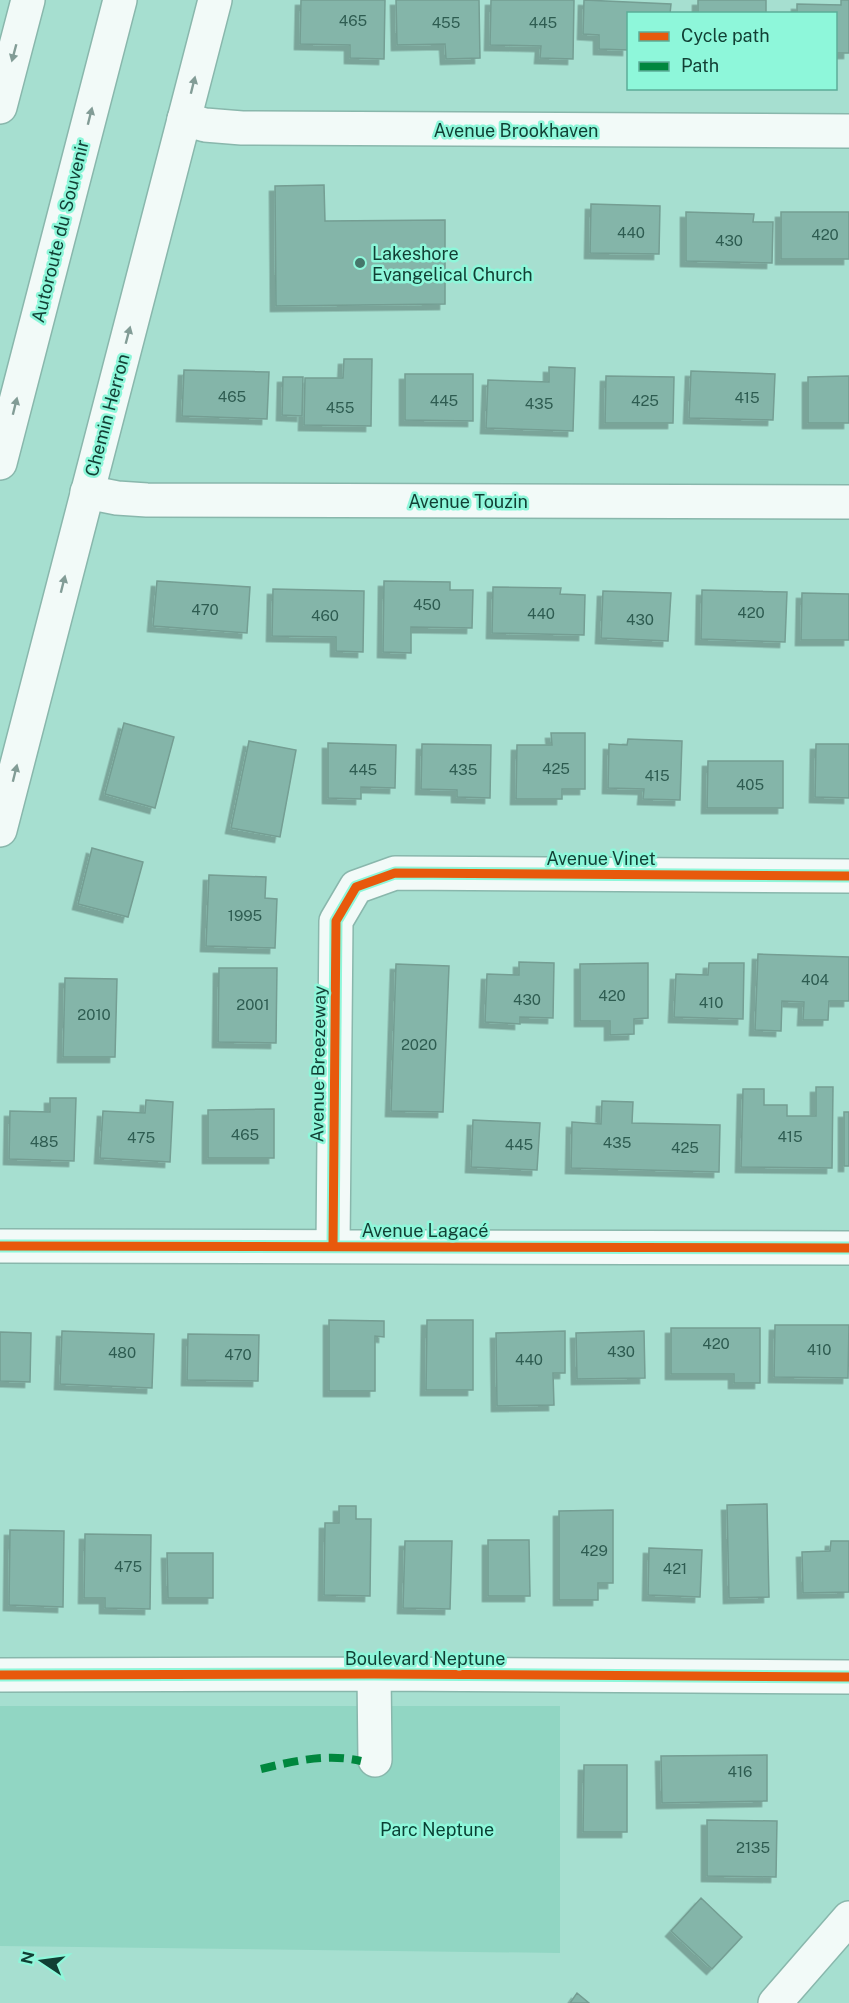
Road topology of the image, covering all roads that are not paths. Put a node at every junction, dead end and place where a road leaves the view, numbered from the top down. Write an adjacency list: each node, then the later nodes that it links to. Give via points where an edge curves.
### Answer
1 (28, 0): 4 (main road, one-way to 4)
2 (120, 0): 7 (main road, Autoroute du Souvenir, one-way to 2)
3 (215, 0): 5 (main road, Chemin Herron, one-way to 3)
4 (0, 106)
5 (184, 119): 6 (main road, Avenue Brookhaven, via 242,128); 8 (main road, Chemin Herron, one-way to 5)
6 (849, 131)
7 (0, 463)
8 (87, 492): 9 (main road, Avenue Touzin, via 147,500); 10 (main road, Chemin Herron, one-way to 8)
9 (849, 502)
10 (0, 830)
11 (849, 876): 12 (main road, Avenue Vinet, via 395,873)
12 (356, 887): 14 (main road, Avenue Breezeway, via 336,921)
13 (0, 1246): 14 (main road, Avenue Lagacé)
14 (333, 1246): 15 (main road, Avenue Lagacé)
15 (849, 1248)
16 (374, 1674): 17 (main road, Boulevard Neptune); 18 (main road, Boulevard Neptune); 19 (main road)
17 (0, 1675)
18 (849, 1677)
19 (375, 1760)
20 (849, 1918): 21 (main road)
21 (775, 2003)

